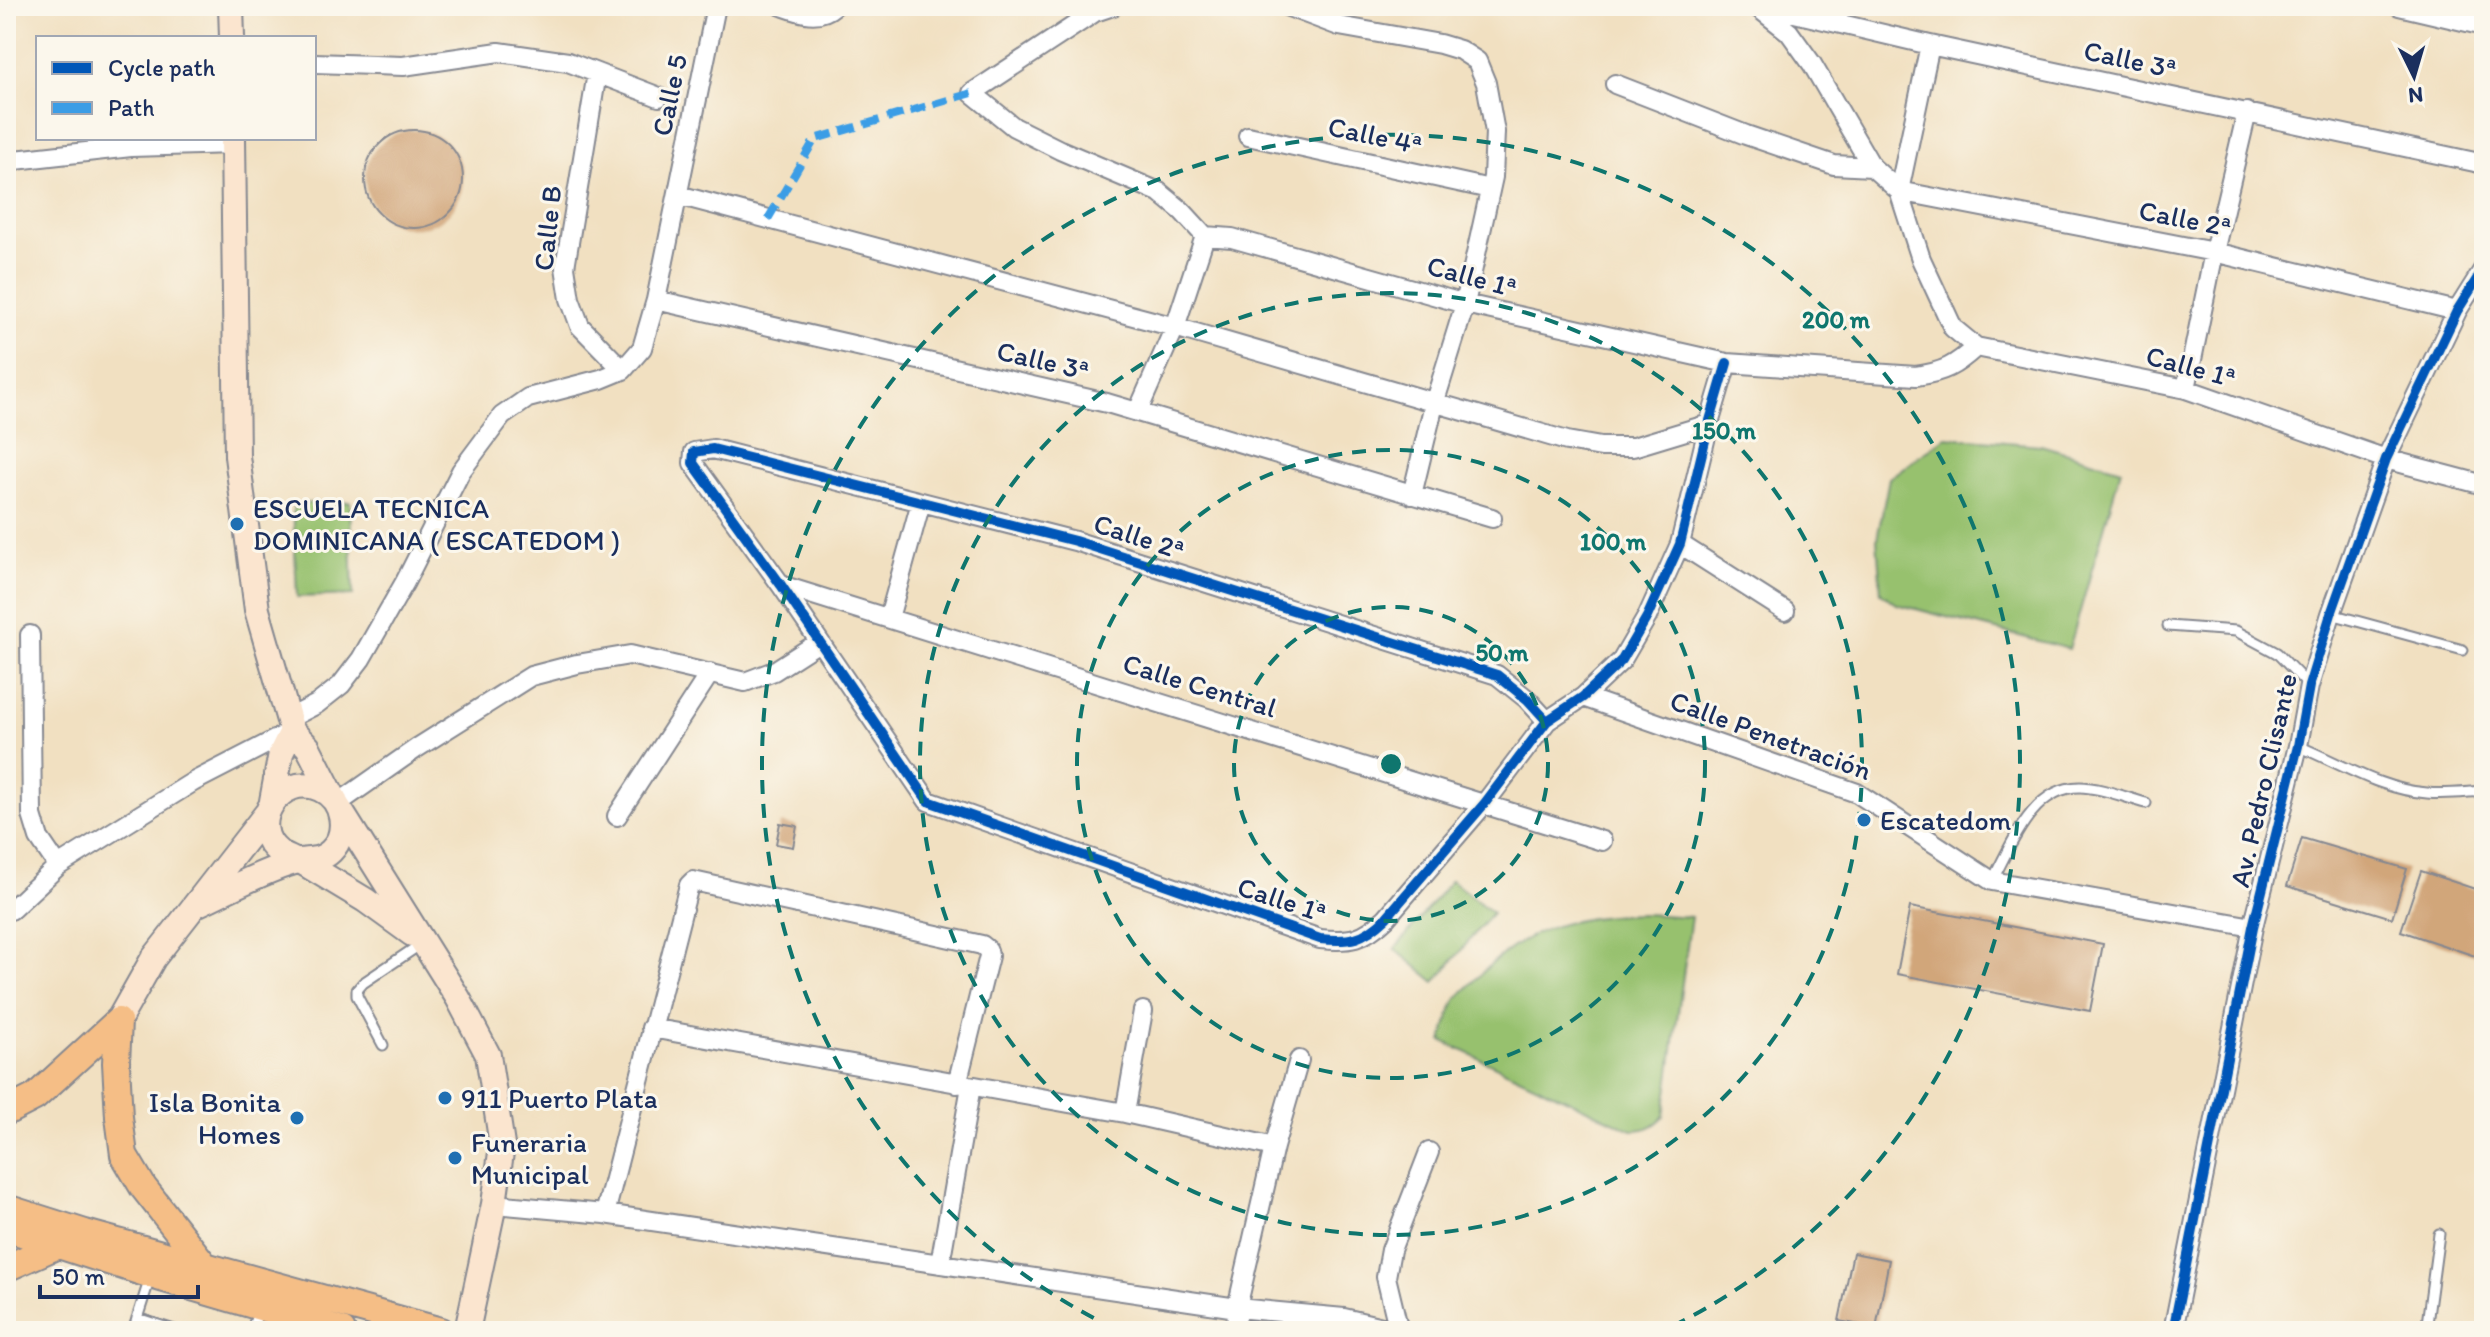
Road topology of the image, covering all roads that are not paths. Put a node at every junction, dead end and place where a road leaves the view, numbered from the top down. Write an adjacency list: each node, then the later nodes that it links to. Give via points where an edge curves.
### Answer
1 (231, 6): 11 (street)
2 (716, 6): 25 (street, Calle 5)
3 (782, 6): 4 (street, via 809,15)
4 (834, 6)
5 (1113, 6): 26 (street, via 1095,12 972,93 1014,127 1159,192)
6 (1286, 6): 23 (street, via 1339,26 1440,44 1477,61 1495,132)
7 (1756, 6): 22 (street, via 1789,32)
8 (1765, 6): 12 (street, Calle 3ª)
9 (2399, 6): 10 (street)
10 (2484, 26)
11 (232, 36)
12 (1930, 45): 17 (street, Calle 3ª); 24 (street)
13 (316, 63): 14 (street, via 403,66 499,52 568,62)
14 (597, 73): 16 (street); 35 (street, Calle B, via 565,267 580,326)
15 (1615, 84): 22 (street, via 1834,165)
16 (659, 97)
17 (2247, 112): 21 (street, Calle 3ª); 27 (street)
18 (1248, 136): 23 (street, Calle 4ª)
19 (233, 141): 20 (street); 59 (street, via 237,456 257,610)
20 (6, 161)
21 (2484, 164)
22 (1872, 167): 24 (street)
23 (1490, 189): 30 (street)
24 (1899, 191): 27 (street, Calle 2ª); 33 (street, via 1921,259 1953,328)
25 (678, 195): 29 (street, Calle 5); 32 (street)
26 (1205, 236): 30 (street, Calle 1ª, via 1232,238); 32 (street)
27 (2214, 252): 31 (street, Calle 2ª); 36 (street)
28 (2484, 268): 31 (street, Av. Pedro Clisante)
29 (656, 300): 35 (street, Calle 5, via 642,348); 38 (street, Calle 3ª)
30 (1465, 304): 34 (street, Calle 1ª); 37 (street)
31 (2457, 311): 41 (street, Av. Pedro Clisante)
32 (1175, 327): 37 (street); 38 (street)
33 (1976, 347): 34 (street, Calle 1ª, via 1958,364 1916,376); 36 (street, Calle 1ª)
34 (1727, 363): 39 (street, Calle 1ª)
35 (623, 370): 59 (street, via 528,398 502,416 461,471 361,659 341,685)
36 (2186, 389): 41 (street, Calle 1ª)
37 (1434, 404): 39 (street, via 1601,447 1633,447); 43 (street)
38 (1138, 411): 43 (street, Calle 3ª)
39 (1709, 424): 46 (street, Calle 1ª)
40 (694, 452): 44 (street, Calle 2ª, via 713,449); 47 (street, Calle 1ª, via 693,463)
41 (2386, 459): 42 (street, Calle 1ª); 49 (street, Av. Pedro Clisante)
42 (2484, 485)
43 (1412, 495): 45 (street, Calle 3ª)
44 (921, 502): 50 (street); 58 (street, Calle 2ª, via 1075,541 1497,675)
45 (1492, 518)
46 (1680, 544): 48 (street); 57 (street, Calle 1ª, via 1622,660)
47 (781, 585): 50 (street, Calle Central); 53 (street, Calle 1ª)
48 (1785, 611)
49 (2331, 614): 54 (lane); 56 (street, Av. Pedro Clisante)
50 (889, 618): 62 (street, Calle Central)
51 (2168, 626): 56 (lane, via 2236,631 2277,653)
52 (30, 635): 69 (street, via 32,815 39,838)
53 (819, 642): 55 (street, via 774,671 745,682); 62 (street, Calle 1ª, via 928,801 1320,939 1346,941 1371,932)
54 (2463, 650)
55 (710, 673): 64 (street, via 630,655 531,676); 66 (street)
56 (2309, 686): 60 (street, Av. Pedro Clisante)
57 (1583, 697): 58 (street, Calle 1ª); 70 (street, Calle Penetración, via 1857,793)
58 (1547, 721): 62 (street, Calle 1ª)
59 (291, 725): 64 (street); 65 (street); 69 (street)
60 (2298, 746): 61 (lane, via 2385,784 2426,793); 73 (street, Av. Pedro Clisante)
61 (2484, 791)
62 (1485, 803): 67 (street, Calle Central)
63 (2146, 803): 70 (lane, via 2083,787 2051,796 2027,817)
64 (337, 804): 65 (street, via 324,791 296,786 283,791); 68 (street, via 342,823 331,851 317,860); 74 (street)
65 (269, 807): 68 (street, via 266,834 277,851); 71 (street)
66 (617, 816)
67 (1602, 841)
68 (298, 862): 71 (street); 74 (street)
69 (58, 866): 72 (street)
70 (1992, 881): 73 (street, Calle Penetración)
71 (196, 905): 76 (street, via 153,959)
72 (11, 910)
73 (2253, 927): 105 (street, Av. Pedro Clisante)
74 (424, 942): 78 (lane, via 357,990); 85 (street, via 488,1055 502,1145)
75 (1143, 1011): 82 (street)
76 (118, 1021): 81 (main road, via 35,1097); 92 (main road, via 124,1155)
77 (651, 1028): 80 (street); 80 (street, via 689,885 699,881 982,945 989,956); 87 (street)
78 (383, 1045)
79 (1299, 1060): 83 (street)
80 (964, 1085): 82 (street); 91 (street)
81 (6, 1112)
82 (1125, 1113): 83 (street)
83 (1274, 1147): 95 (street)
84 (1429, 1152): 104 (street, via 1391,1250 1386,1277)
85 (494, 1204): 87 (street); 102 (street)
86 (6, 1208): 92 (main road)
87 (605, 1214): 91 (street)
88 (6, 1228): 90 (main road)
89 (2439, 1234): 106 (lane)
90 (60, 1244): 93 (main road); 94 (main road)
91 (940, 1264): 95 (street)
92 (205, 1266): 101 (main road)
93 (6, 1268)
94 (151, 1275): 96 (lane); 97 (main road)
95 (1237, 1308): 103 (street); 104 (street, via 1344,1318)
96 (137, 1318): 98 (lane); 99 (lane)
97 (256, 1320): 100 (main road)
98 (133, 1331)
99 (177, 1331)
100 (342, 1331)
101 (441, 1331)
102 (467, 1331)
103 (1236, 1331)
104 (1399, 1331)
105 (2173, 1331)
106 (2426, 1331)

